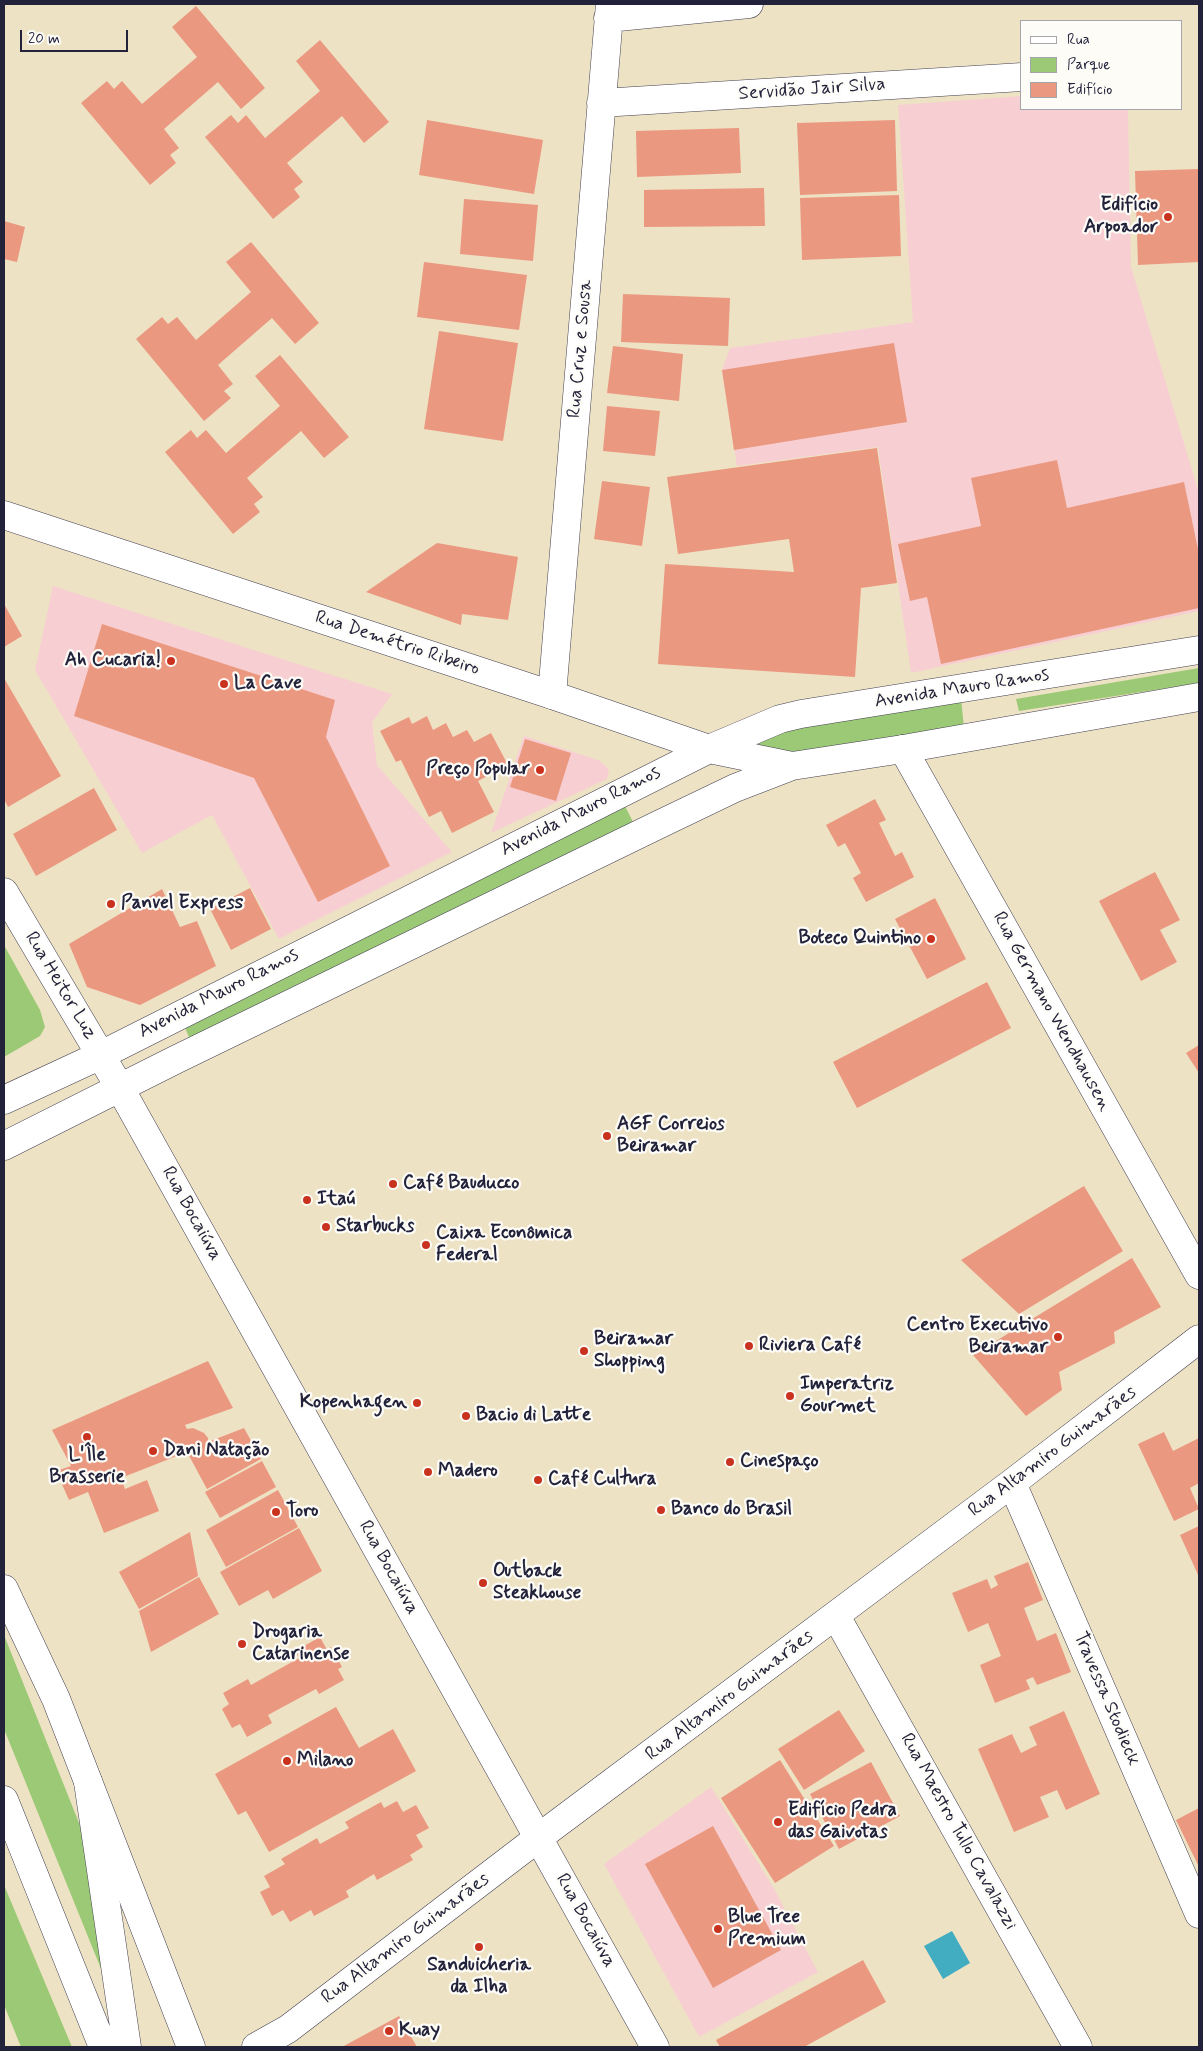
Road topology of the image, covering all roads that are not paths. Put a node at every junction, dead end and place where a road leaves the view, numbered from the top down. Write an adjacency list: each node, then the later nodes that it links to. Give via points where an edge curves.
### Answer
1 (749, 4): 2 (main road)
2 (609, 11): 4 (main road, Rua Cruz e Sousa)
3 (1020, 77): 4 (main road, Servidão Jair Silva)
4 (601, 103): 7 (main road, Rua Cruz e Sousa)
5 (4, 515): 7 (main road, Rua Demétrio Ribeiro)
6 (1199, 650): 9 (main road, Avenida Mauro Ramos, via 801,714 780,719)
7 (552, 695): 9 (main road, Rua Demétrio Ribeiro)
8 (1199, 697): 10 (main road, Avenida Mauro Ramos)
9 (709, 749): 11 (main road, Rua Demétrio Ribeiro); 13 (main road, Avenida Mauro Ramos)
10 (903, 749): 11 (main road, Avenida Mauro Ramos); 17 (main road, Rua Germano Wendhausen)
11 (792, 766): 14 (main road, Avenida Mauro Ramos, via 735,788)
12 (4, 892): 13 (main road, Rua Heitor Luz)
13 (100, 1054): 14 (main road, Rua Heitor Luz); 15 (main road, Avenida Mauro Ramos)
14 (120, 1088): 16 (main road, Avenida Mauro Ramos); 24 (main road, Rua Bocaiúva)
15 (4, 1100)
16 (4, 1146)
17 (1199, 1275)
18 (1199, 1339): 19 (main road, Rua Altamiro Guimarães)
19 (1012, 1484): 21 (main road, Rua Altamiro Guimarães); 25 (main road, Travessa Stodieck)
20 (4, 1589): 22 (main road, via 56,1699)
21 (836, 1616): 24 (main road, Rua Altamiro Guimarães); 31 (main road, Rua Maestro Tullo Cavalazzi)
22 (88, 1782): 27 (main road); 28 (main road)
23 (4, 1800): 26 (main road)
24 (538, 1838): 29 (main road, Rua Altamiro Guimarães, via 288,2030); 30 (main road, Rua Bocaiúva)
25 (1199, 1914)
26 (103, 2047)
27 (127, 2047)
28 (191, 2047)
29 (256, 2047)
30 (655, 2047)
31 (1078, 2047)

